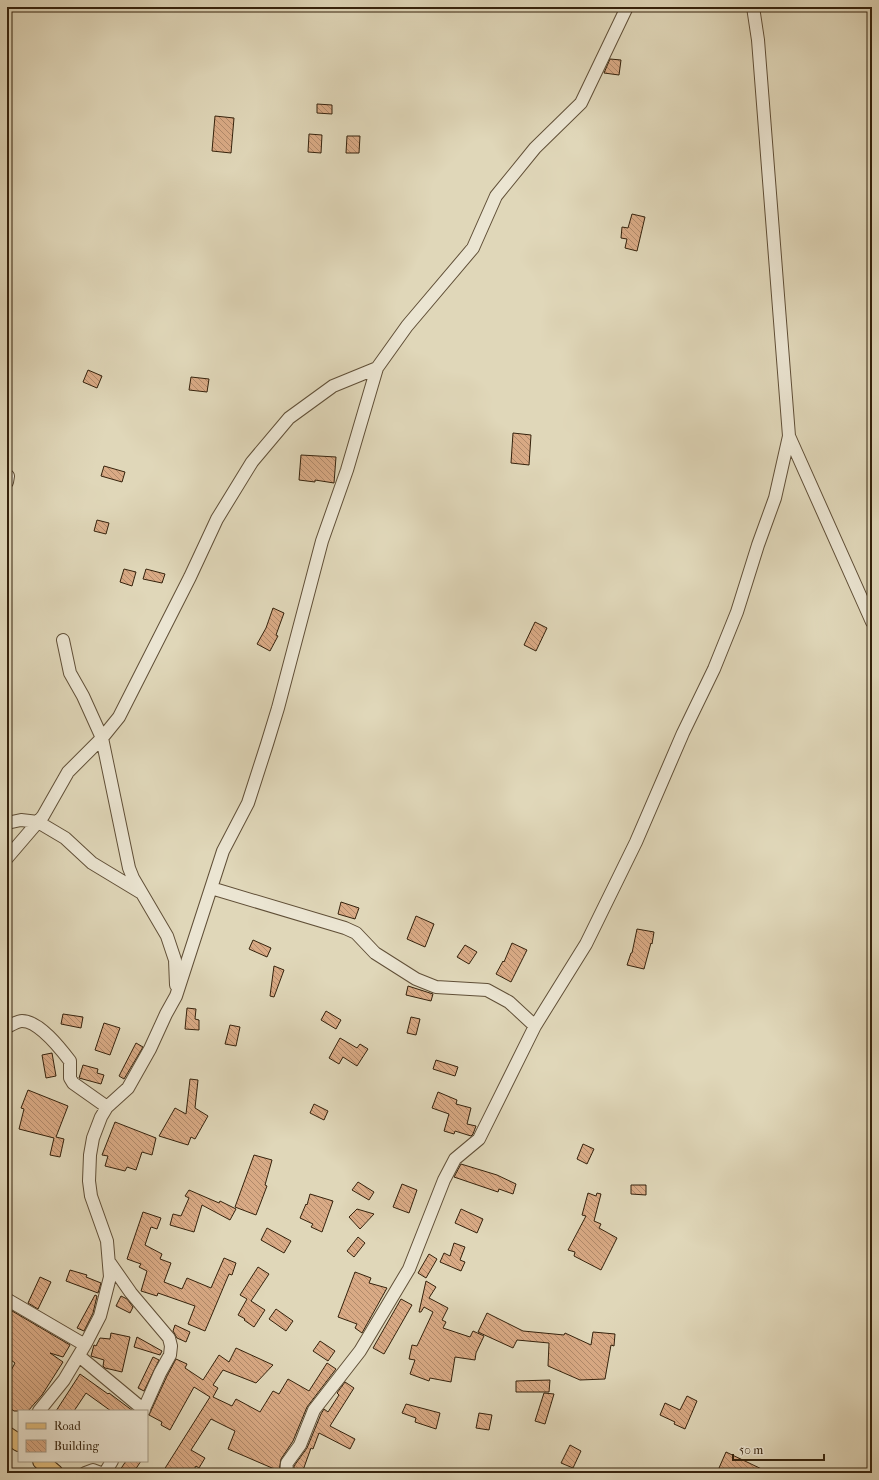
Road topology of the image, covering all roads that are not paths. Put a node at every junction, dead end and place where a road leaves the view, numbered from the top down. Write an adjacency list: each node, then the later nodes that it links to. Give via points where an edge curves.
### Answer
1 (626, 7): 3 (street, via 581,103 535,148 496,196 473,248 407,326)
2 (753, 7): 4 (street)
3 (377, 368): 7 (street, via 333,386 289,418 252,462 217,519 119,717); 11 (street, via 347,470 322,541 267,744 248,803 223,851)
4 (789, 436): 5 (street); 15 (street, via 775,498 737,612 714,669 636,842 586,944)
5 (872, 622)
6 (63, 640): 7 (street, via 70,673)
7 (102, 738): 8 (street, via 68,772); 12 (street, via 129,868)
8 (38, 822): 9 (street, via 21,820); 10 (street); 12 (street, via 65,838 92,863)
9 (7, 823)
10 (7, 858)
11 (211, 888): 13 (street); 15 (street, via 346,928 356,933 375,953 416,979 436,986 487,990 509,1002)
12 (142, 893): 13 (street, via 167,936 175,960)
13 (176, 996): 16 (street, via 128,1088)
14 (7, 1026): 16 (street, via 21,1021 42,1030 70,1060 70,1078 73,1083)
15 (535, 1026): 28 (street, via 479,1139 455,1159 444,1180 409,1269 360,1351 314,1410 300,1445 287,1464)
16 (107, 1107): 17 (street, via 93,1138 89,1180 107,1242)
17 (109, 1263): 19 (street, via 110,1277 100,1316); 22 (street, via 169,1338 171,1346 170,1355)
18 (8, 1300): 19 (street)
19 (85, 1346): 20 (street)
20 (79, 1356): 21 (street); 22 (street)
21 (40, 1410)
22 (144, 1410)
23 (42, 1462): 25 (main road)
24 (111, 1462): 27 (street)
25 (55, 1473)
26 (85, 1473): 27 (street, via 93,1470)
27 (102, 1473)
28 (286, 1473)

